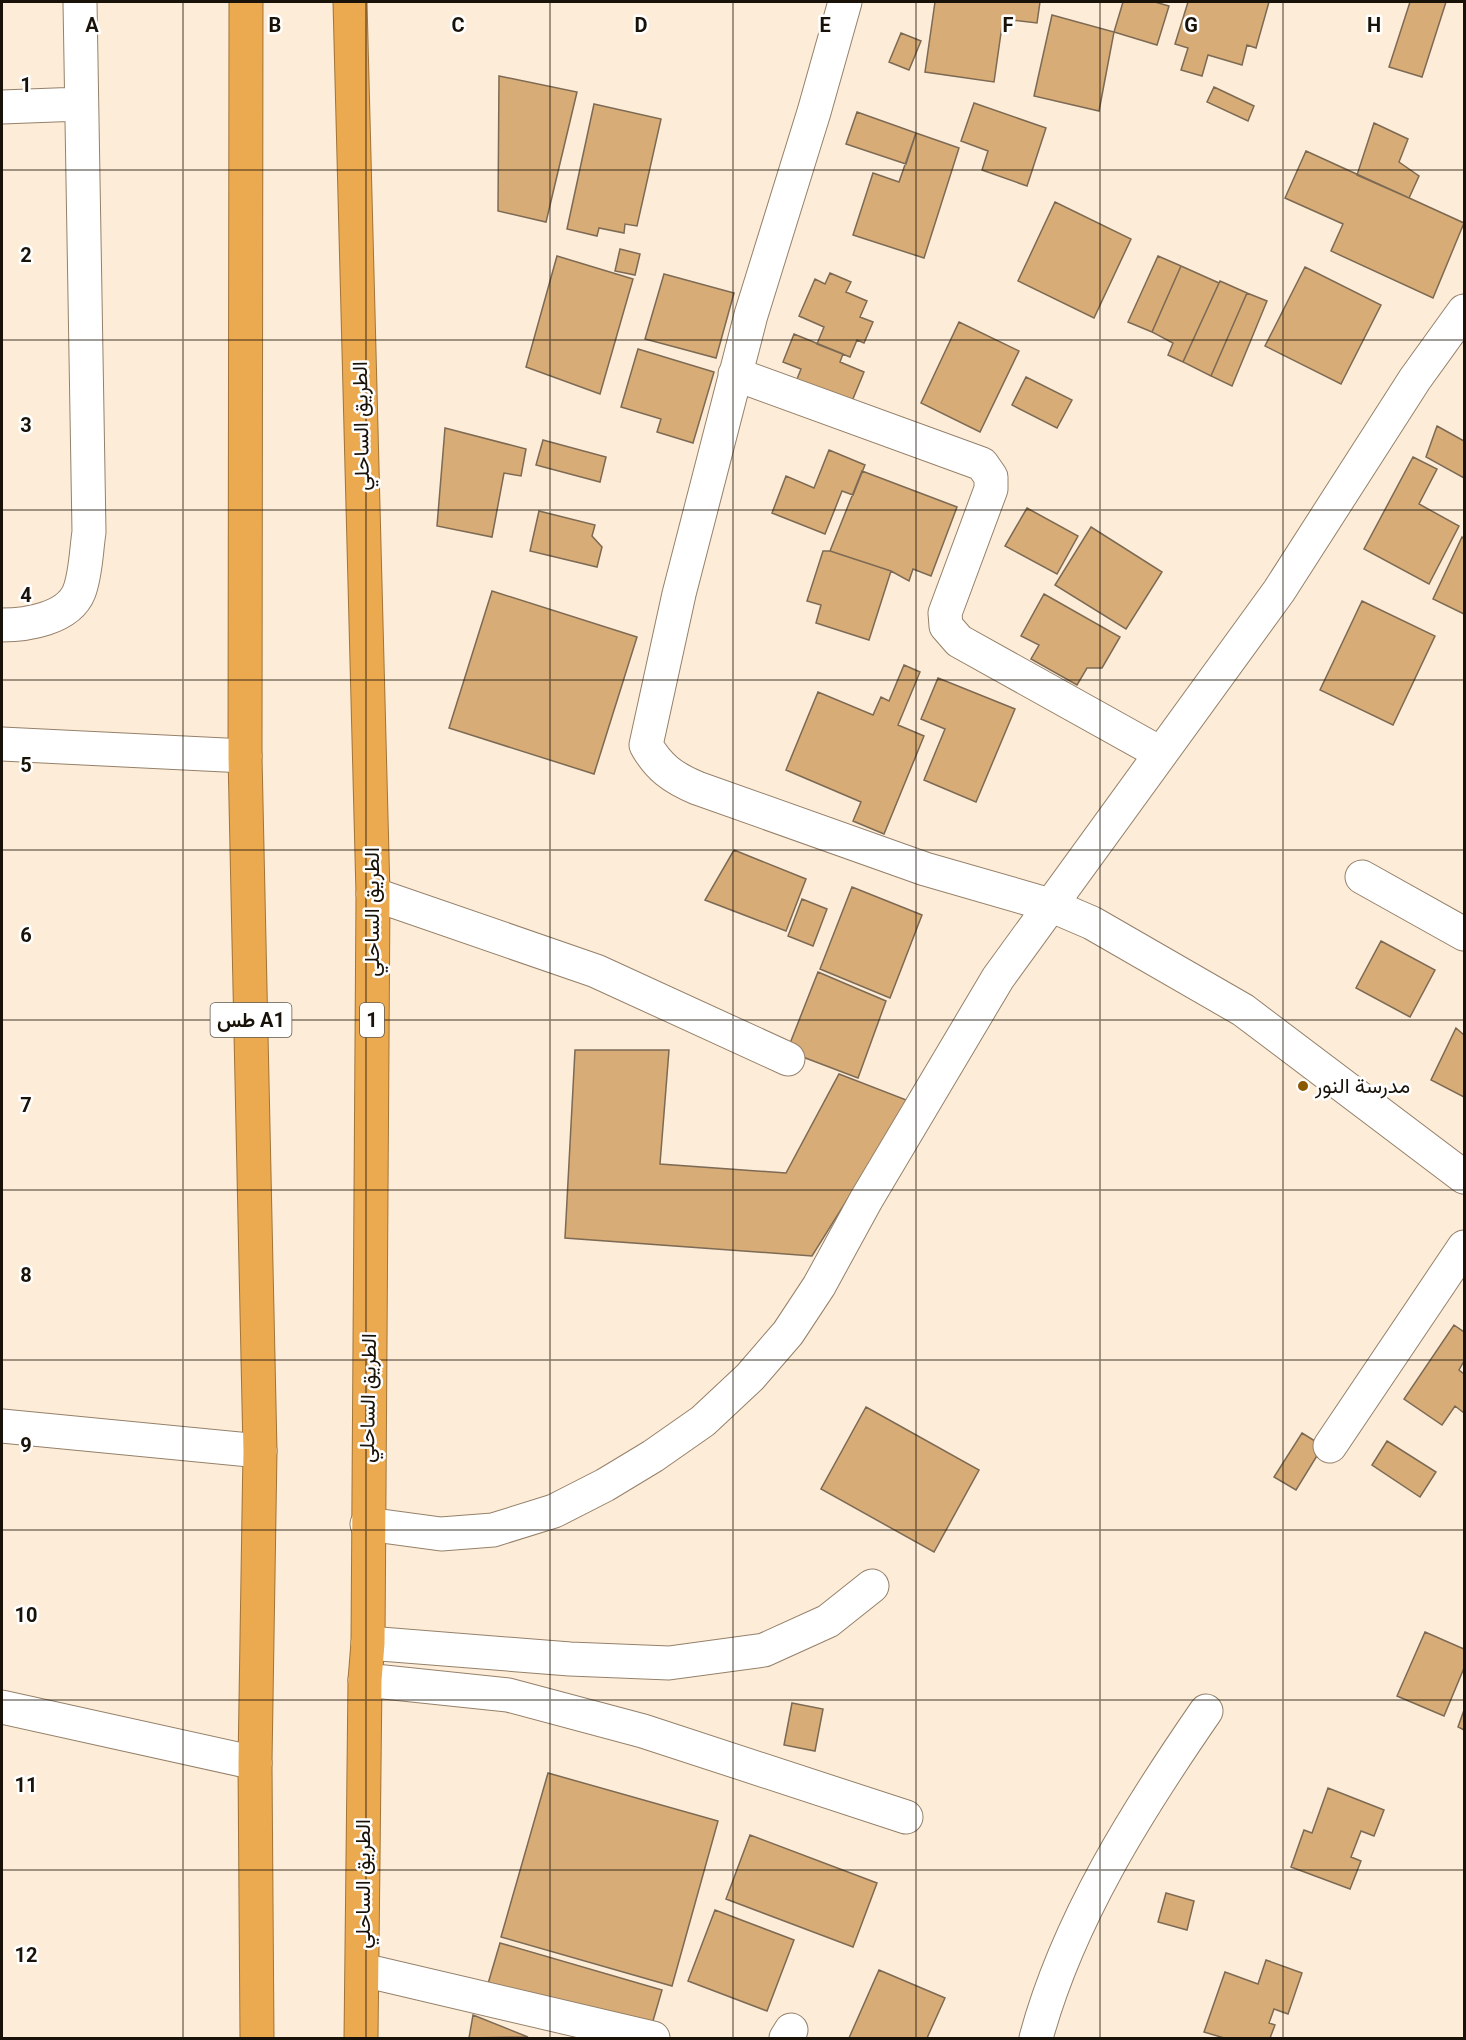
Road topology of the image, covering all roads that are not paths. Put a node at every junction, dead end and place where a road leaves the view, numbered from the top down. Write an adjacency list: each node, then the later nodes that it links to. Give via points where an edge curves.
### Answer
1 (80, 2): 5 (street)
2 (246, 2): 12 (highway, طس A1)
3 (350, 2): 14 (highway, الطريق الساحلي / 1)
4 (845, 2): 8 (street)
5 (81, 104): 6 (street); 9 (street, via 89,532 85,565 79,594 64,610 39,620)
6 (2, 107)
7 (1464, 311): 11 (street, via 1414,379 1279,591)
8 (735, 374): 11 (street, via 982,464 991,477 991,489 945,613 946,626 959,641); 15 (street, via 649,720 646,745 656,762 675,779 697,788 925,869)
9 (2, 625)
10 (2, 744): 12 (street)
11 (1161, 753): 15 (street)
12 (245, 756): 22 (highway, طس A1)
13 (1362, 877): 16 (street)
14 (373, 894): 17 (street, via 596,971); 23 (highway, الطريق الساحلي / 1)
15 (1050, 905): 18 (street, via 1109,932 1243,1010); 23 (street, via 998,978 813,1296 750,1377 703,1421 605,1485 554,1511 493,1530 441,1534)
16 (1464, 934)
17 (788, 1059)
18 (1464, 1177)
19 (1464, 1247): 21 (street)
20 (2, 1426): 22 (street)
21 (1330, 1446)
22 (260, 1451): 29 (highway, طس A1)
23 (367, 1524): 25 (highway, الطريق الساحلي / 1)
24 (872, 1586): 25 (street, via 828,1621 764,1650 669,1663)
25 (368, 1642): 26 (highway, الطريق الساحلي / 1)
26 (365, 1680): 30 (street, via 508,1695 643,1731); 31 (highway, الطريق الساحلي / 1)
27 (2, 1707): 29 (street)
28 (1206, 1711): 35 (street, via 1155,1786 1080,1923 1056,1975)
29 (255, 1763): 32 (highway, طس A1)
30 (906, 1817)
31 (363, 1970): 33 (highway, الطريق الساحلي / 1); 34 (street)
32 (257, 2038)
33 (361, 2038)
34 (653, 2038)
35 (1035, 2038)

